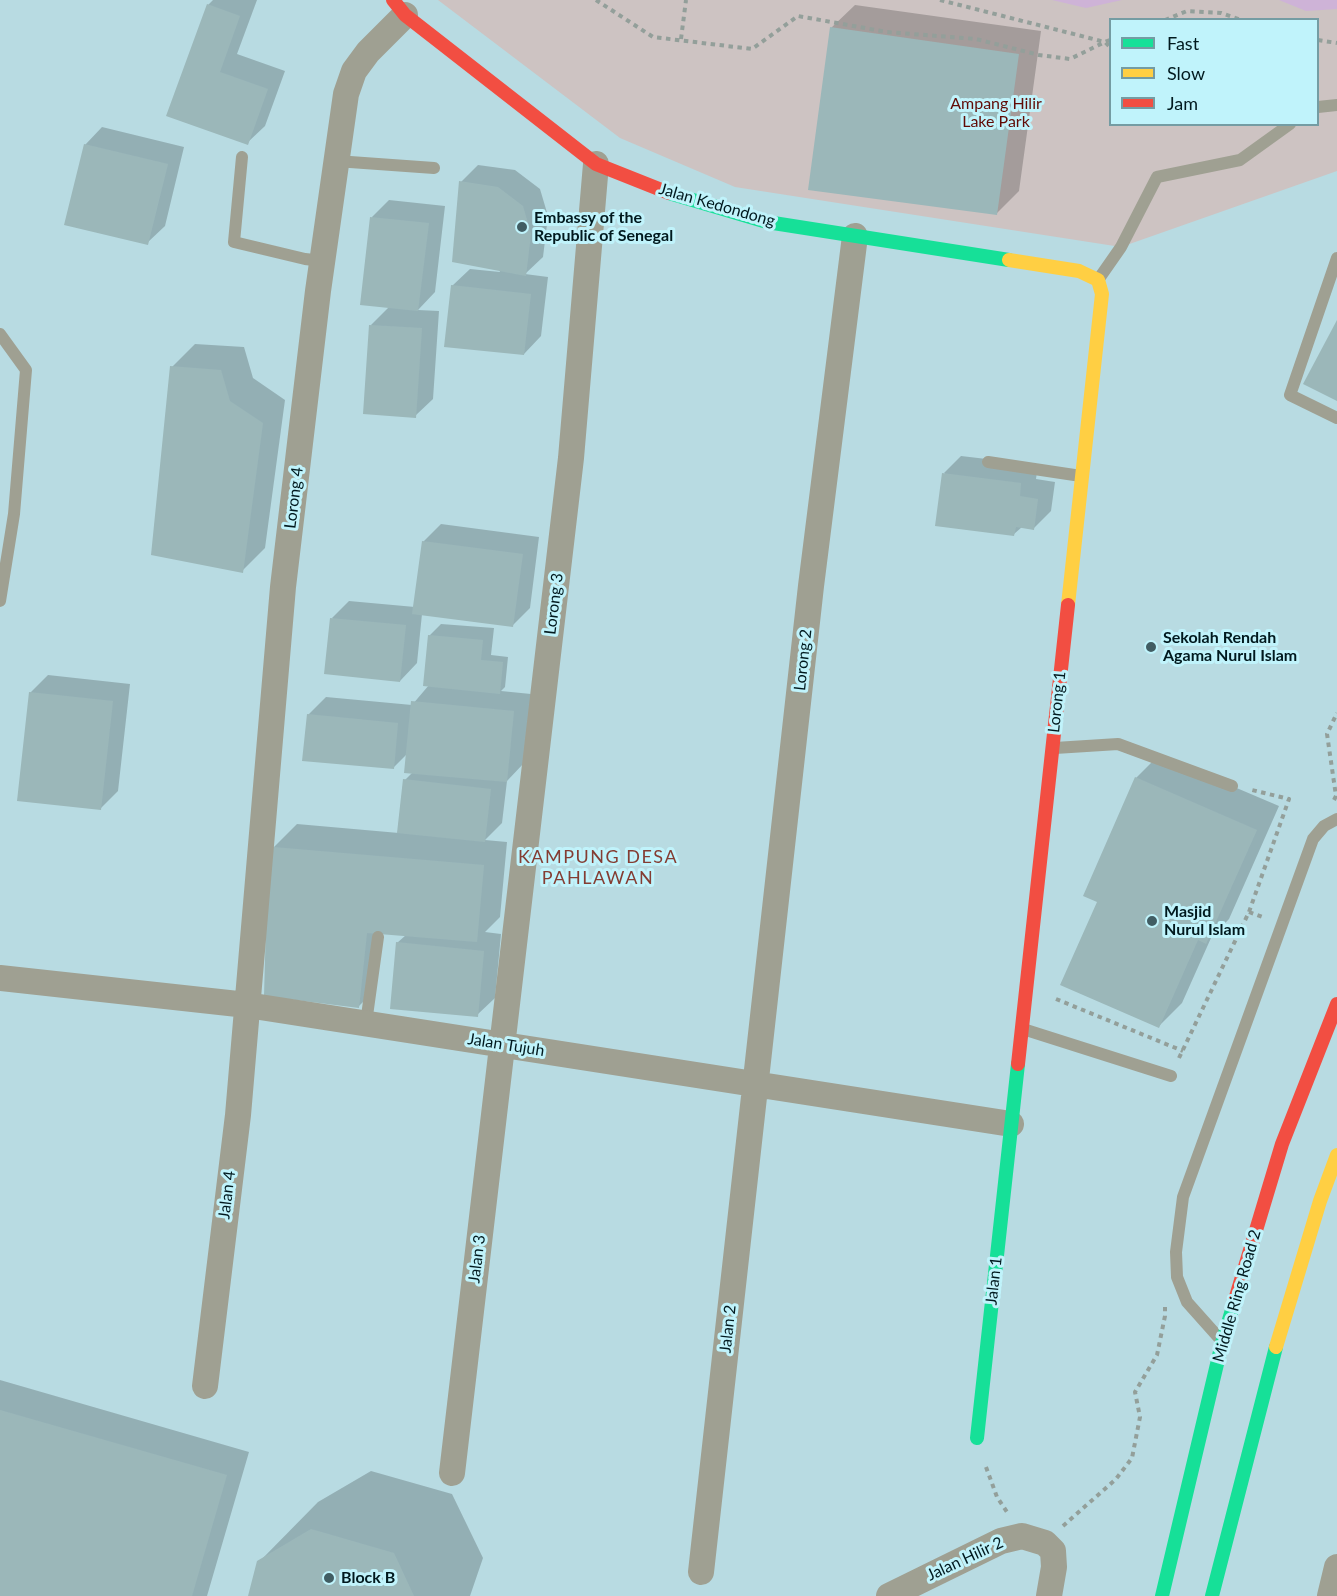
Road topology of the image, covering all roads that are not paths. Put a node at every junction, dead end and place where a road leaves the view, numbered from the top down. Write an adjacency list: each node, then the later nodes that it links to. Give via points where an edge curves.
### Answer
1 (399, 7): 6 (street, Lorong 4, via 354,71 345,94); 7 (main road, Jalan Kedondong)
2 (1337, 105): 3 (lane)
3 (1319, 107)
4 (1287, 126): 12 (lane, via 1240,160 1157,177 1121,247)
5 (242, 157): 11 (lane, via 234,242)
6 (336, 161): 8 (lane); 11 (street, Lorong 4)
7 (596, 164): 9 (main road, Jalan Kedondong, via 679,197 767,222); 27 (street, Lorong 3, via 570,458)
8 (434, 168)
9 (855, 236): 12 (main road, Jalan Kedondong, via 1078,271); 29 (street, Lorong 2)
10 (1337, 258): 14 (lane, via 1290,395)
11 (323, 261): 24 (street, Lorong 4, via 283,587)
12 (1098, 280): 16 (main road, Lorong 1, via 1102,294)
13 (0, 334): 17 (lane, via 26,370 14,514)
14 (1337, 418)
15 (988, 462): 16 (lane)
16 (1081, 476): 18 (main road, Lorong 1)
17 (0, 601)
18 (1052, 748): 19 (lane, via 1118,744); 26 (main road, Lorong 1)
19 (1232, 786)
20 (1337, 819): 32 (lane, via 1313,839 1183,1197 1177,1277 1187,1302)
21 (378, 937): 25 (lane)
22 (0, 978): 24 (street, Jalan Tujuh)
23 (1337, 1004): 32 (main road, Middle Ring Road 2, via 1282,1144)
24 (247, 1005): 25 (street, Jalan Tujuh); 33 (street, Jalan 4, via 238,1115)
25 (366, 1023): 27 (street, Jalan Tujuh)
26 (1022, 1029): 28 (lane); 30 (main road, Lorong 1)
27 (503, 1044): 29 (street, Jalan Tujuh); 35 (street, Jalan 3)
28 (1171, 1076)
29 (755, 1085): 30 (street, Jalan Tujuh); 37 (street, Jalan 2)
30 (1011, 1124): 34 (main road, Jalan 1)
31 (1337, 1155): 42 (main road, via 1273,1356)
32 (1222, 1343): 41 (main road, Middle Ring Road 2)
33 (205, 1386)
34 (977, 1438)
35 (452, 1473)
36 (1337, 1567): 43 (street)
37 (700, 1572)
38 (916, 1589): 39 (street, Jalan Hilir 2); 40 (street, Jalan Hilir 2, via 1001,1541 1034,1540 1053,1551)
39 (889, 1596)
40 (1049, 1596)
41 (1162, 1596)
42 (1212, 1596)
43 (1330, 1596)

